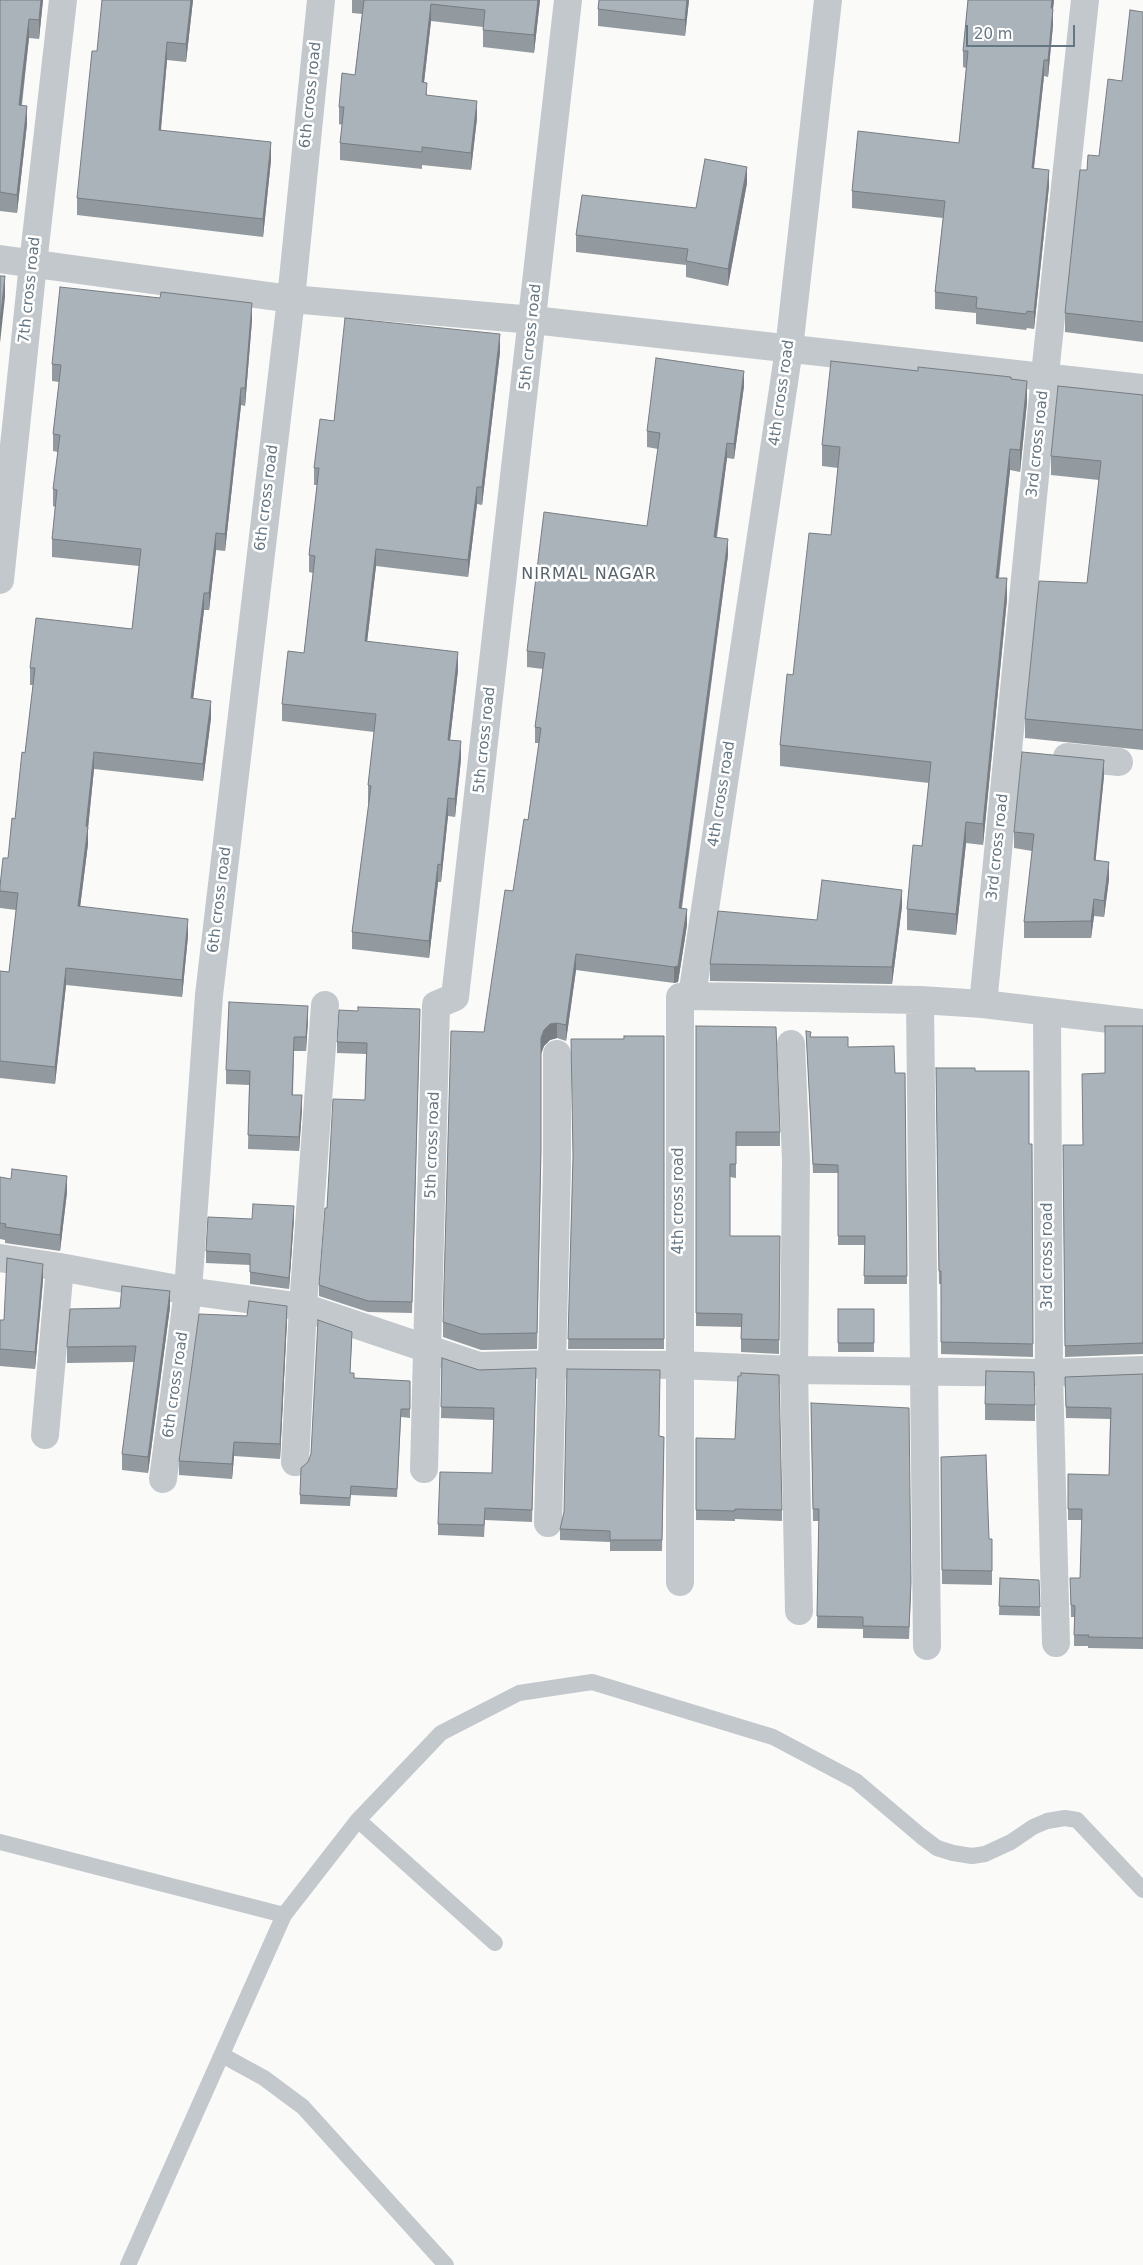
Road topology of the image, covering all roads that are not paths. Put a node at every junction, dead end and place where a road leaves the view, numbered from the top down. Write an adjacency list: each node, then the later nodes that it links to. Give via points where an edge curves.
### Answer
1 (63, 0): 7 (street, 7th cross road)
2 (321, 0): 8 (street, 6th cross road)
3 (568, 0): 9 (street, 5th cross road)
4 (828, 0): 10 (street, 4th cross road)
5 (1085, 0): 11 (street, 3rd cross road)
6 (0, 259): 7 (street)
7 (33, 264): 8 (street); 13 (street, 7th cross road)
8 (290, 299): 9 (street); 26 (street, 6th cross road, via 209,995)
9 (532, 320): 10 (street); 28 (street, 5th cross road, via 455,997 436,1005)
10 (789, 349): 11 (street); 16 (street, 4th cross road)
11 (1045, 377): 12 (street); 14 (street, 3rd cross road)
12 (1143, 388)
13 (0, 580)
14 (1008, 752): 15 (street); 18 (street, 3rd cross road)
15 (1119, 762)
16 (692, 996): 17 (street); 30 (street, 4th cross road, via 680,997)
17 (920, 1000): 18 (street); 33 (street)
18 (983, 1004): 20 (street)
19 (325, 1005): 27 (street)
20 (1047, 1013): 21 (street); 34 (street, 3rd cross road)
21 (1143, 1023)
22 (791, 1044): 31 (street, via 796,1160)
23 (557, 1054): 29 (street)
24 (0, 1258): 25 (street)
25 (60, 1267): 26 (street); 35 (street)
26 (188, 1291): 27 (street); 38 (street, 6th cross road)
27 (303, 1307): 28 (street); 36 (street)
28 (427, 1347): 29 (street, via 479,1366); 37 (street, 5th cross road)
29 (551, 1364): 30 (street); 39 (street)
30 (679, 1365): 31 (street); 40 (street, 4th cross road)
31 (794, 1370): 33 (street); 41 (street)
32 (1143, 1370): 34 (street)
33 (922, 1372): 34 (street); 43 (street)
34 (1049, 1373): 42 (street, 3rd cross road)
35 (45, 1435)
36 (295, 1462)
37 (424, 1469)
38 (163, 1479)
39 (548, 1523)
40 (680, 1582)
41 (799, 1611)
42 (1056, 1643)
43 (927, 1646)
44 (358, 1820): 46 (lane, via 441,1733 519,1693 592,1682 773,1737 856,1780 921,1836 937,1848 953,1853 985,1854 1048,1821 1077,1820); 47 (lane); 48 (lane)
45 (1, 1847): 47 (lane)
46 (1143, 1890)
47 (284, 1915): 49 (lane)
48 (495, 1943)
49 (222, 2055): 50 (lane); 51 (lane, via 264,2078 303,2108)
50 (128, 2265)
51 (446, 2265)

